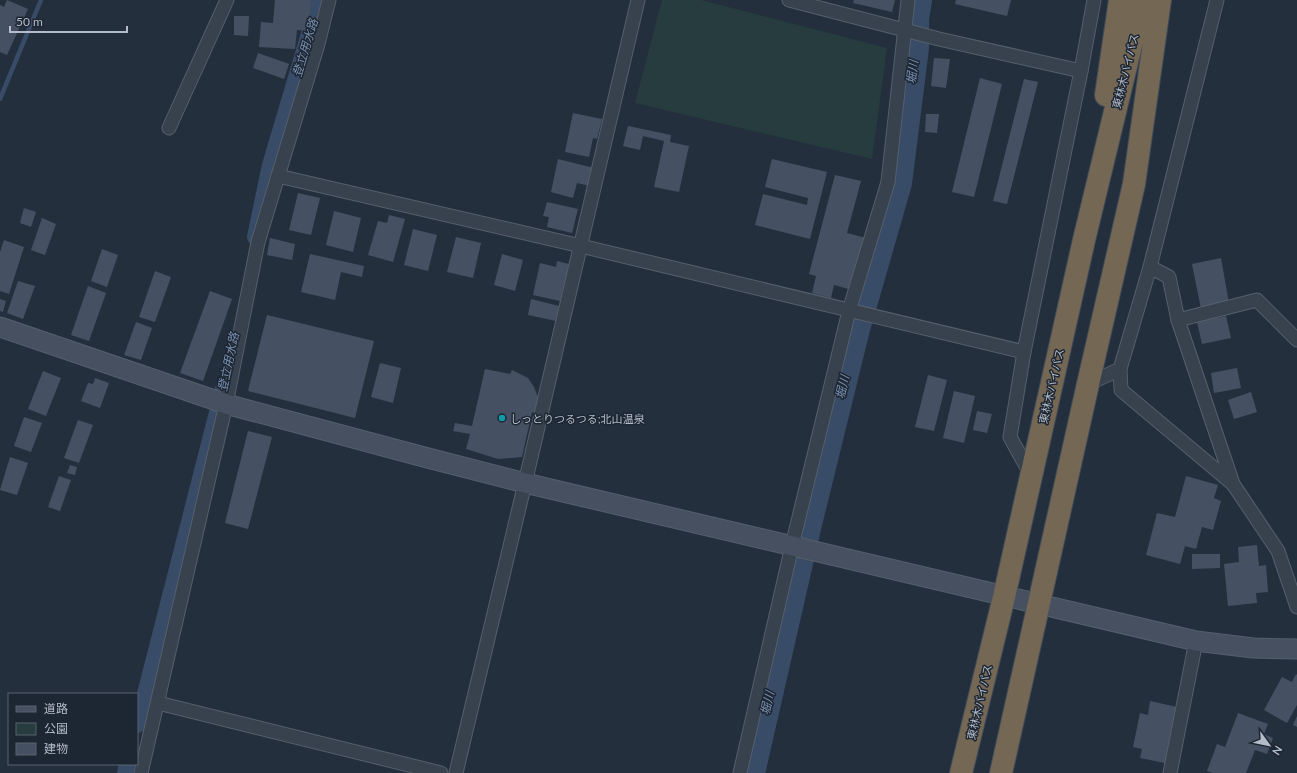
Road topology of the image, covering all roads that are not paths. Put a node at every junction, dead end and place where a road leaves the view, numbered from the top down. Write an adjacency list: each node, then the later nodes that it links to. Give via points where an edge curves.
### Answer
1 (227, 0): 14 (street)
2 (329, 0): 15 (street)
3 (638, 0): 18 (street)
4 (789, 0): 12 (street)
5 (908, 0): 12 (street)
6 (1094, 0): 13 (street)
7 (1120, 0): 17 (highway)
8 (1142, 0): 17 (highway, 東林木バイパス)
9 (1160, 0): 16 (highway, 東林木バイパス)
10 (1173, 0): 16 (highway)
11 (1217, 0): 19 (street)
12 (905, 30): 13 (street); 20 (street, via 888,182)
13 (1081, 71): 24 (street)
14 (169, 128)
15 (278, 176): 18 (street); 27 (street, via 258,242)
16 (1134, 184): 26 (highway, 東林木バイパス)
17 (1084, 240): 28 (highway, 東林木バイパス)
18 (581, 246): 20 (street); 29 (street)
19 (1150, 267): 21 (street, via 1169,277); 25 (street)
20 (849, 311): 24 (street); 31 (street)
21 (1178, 320): 23 (street, via 1257,300); 30 (street)
22 (0, 327): 27 (street)
23 (1297, 340)
24 (1024, 352): 28 (street, via 1010,437)
25 (1120, 368): 26 (street); 30 (street, via 1121,390)
26 (1088, 384): 33 (highway, 東林木バイパス)
27 (226, 404): 29 (street); 37 (street)
28 (1031, 475): 32 (highway, 東林木バイパス)
29 (525, 483): 31 (street); 40 (street)
30 (1233, 484): 34 (street, via 1278,551)
31 (792, 546): 32 (street); 41 (street)
32 (1004, 597): 33 (street); 42 (highway, 東林木バイパス)
33 (1038, 604): 35 (street); 43 (highway, 東林木バイパス)
34 (1297, 606)
35 (1196, 641): 36 (street, via 1254,648); 44 (street)
36 (1297, 649)
37 (158, 703): 38 (street); 39 (street)
38 (141, 773)
39 (441, 773)
40 (456, 773)
41 (740, 773)
42 (962, 773)
43 (1001, 773)
44 (1170, 773)

